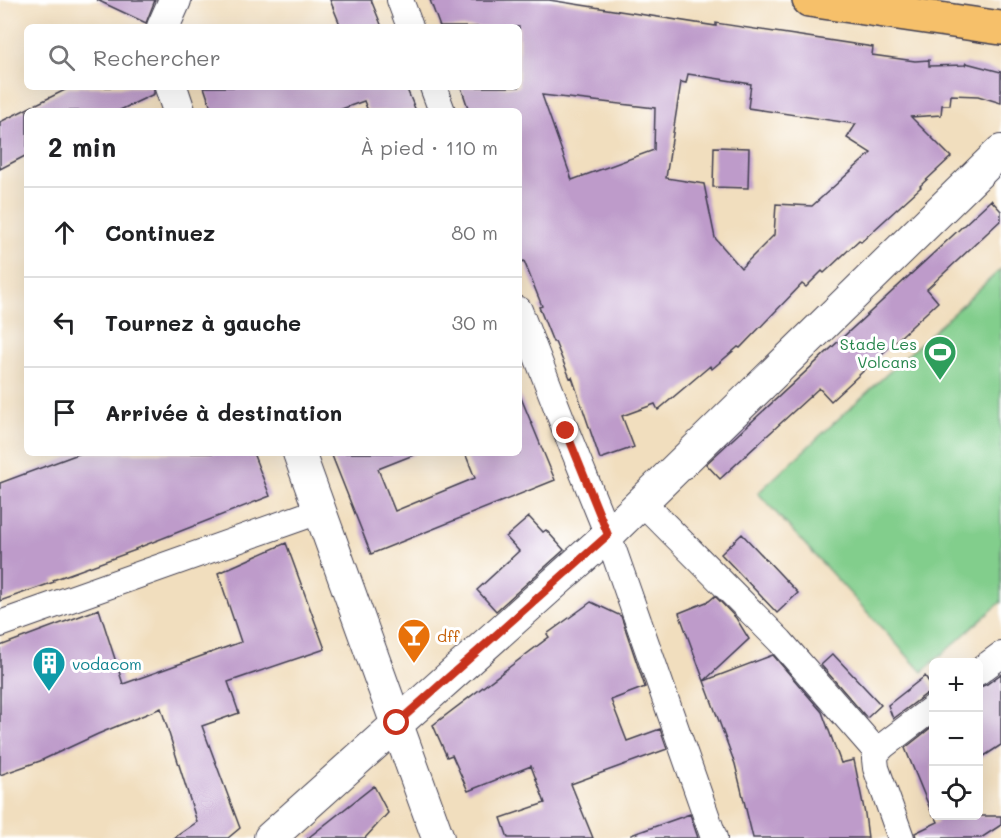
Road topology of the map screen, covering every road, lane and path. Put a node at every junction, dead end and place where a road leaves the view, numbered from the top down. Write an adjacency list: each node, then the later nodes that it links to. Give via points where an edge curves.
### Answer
1 (175, 0): 5 (street)
2 (400, 0): 6 (street)
3 (808, 0): 4 (highway)
4 (902, 6): 7 (highway)
5 (164, 24)
6 (409, 24)
7 (1001, 28)
8 (172, 90): 10 (street)
9 (434, 90): 11 (street)
10 (178, 108)
11 (441, 108)
12 (1001, 151): 15 (street)
13 (522, 318): 17 (street)
14 (300, 456): 16 (street)
15 (642, 502): 17 (street); 23 (street, via 780,641)
16 (319, 511): 18 (street); 22 (street)
17 (608, 535): 22 (street); 26 (street)
18 (0, 624)
19 (1001, 655): 20 (street)
20 (983, 668)
21 (929, 710): 23 (street)
22 (397, 723): 24 (street); 25 (street)
23 (878, 752): 27 (street, via 874,759 876,768)
24 (270, 838)
25 (438, 838)
26 (714, 838)
27 (901, 838)

